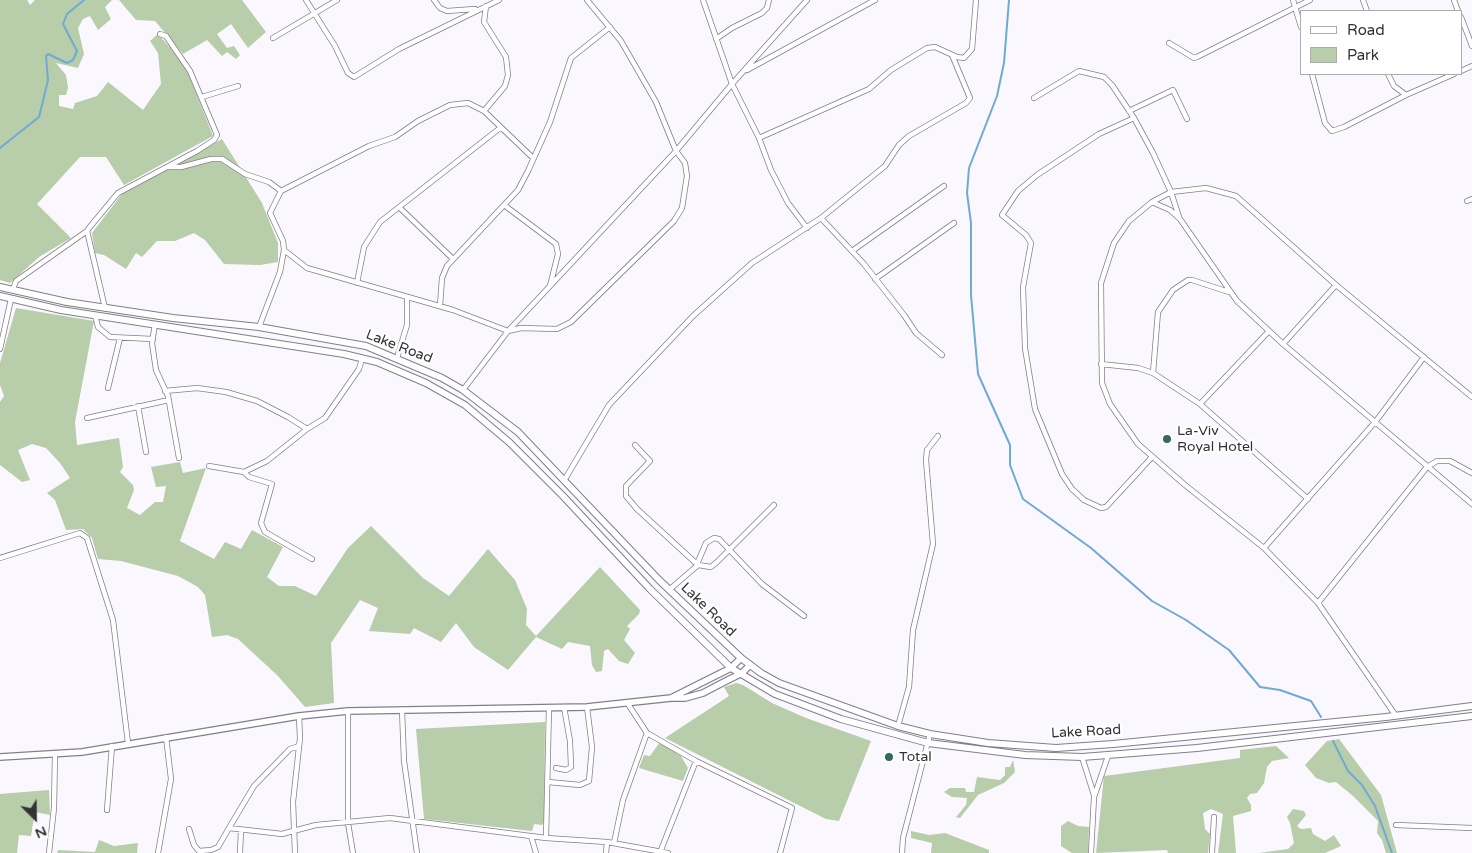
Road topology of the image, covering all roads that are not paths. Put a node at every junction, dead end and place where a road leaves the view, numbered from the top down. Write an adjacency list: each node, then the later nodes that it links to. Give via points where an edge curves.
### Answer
1 (306, 0): 16 (street)
2 (337, 0): 16 (street)
3 (434, 0): 15 (street, via 447,11)
4 (498, 0): 13 (street)
5 (586, 0): 19 (street)
6 (703, 0): 22 (street)
7 (769, 0): 22 (street, via 762,14)
8 (807, 0): 26 (street)
9 (875, 0): 26 (street)
10 (976, 0): 25 (street, via 972,49 964,58)
11 (1293, 0): 14 (street)
12 (1310, 0): 14 (street)
13 (486, 6): 15 (street); 35 (street, via 484,22 506,57 508,75 505,86)
14 (1296, 6): 18 (street); 23 (street, via 1198,57 1194,58)
15 (476, 10): 16 (street, via 398,49 354,77 348,73)
16 (314, 12): 21 (street)
17 (1462, 20): 24 (street)
18 (1300, 23)
19 (610, 27): 41 (street, via 656,102); 42 (street, via 571,58 550,122)
20 (160, 34): 33 (street, via 166,36 174,47)
21 (273, 38)
22 (716, 39): 30 (street)
23 (1169, 43)
24 (1472, 46)
25 (952, 55): 40 (street, via 935,47 927,48 891,70 869,90); 52 (street, via 970,98 966,103 909,136 885,166)
26 (746, 71): 30 (street)
27 (1312, 75): 32 (street, via 1325,123 1332,131)
28 (1388, 75): 32 (street, via 1394,86)
29 (1452, 75): 32 (street)
30 (732, 84): 40 (street); 41 (street)
31 (238, 86): 33 (street)
32 (1406, 95)
33 (202, 97): 43 (street, via 217,137)
34 (1034, 98): 36 (street, via 1079,71 1104,77)
35 (484, 111): 39 (street); 45 (street, via 468,103 450,106 418,121 395,137 369,146)
36 (1129, 111): 37 (street); 38 (street, via 1173,90)
37 (1134, 118): 46 (street); 100 (street, via 1099,134 1036,175 1018,191 1002,215 1031,243 1022,287 1025,348 1034,408 1062,474 1084,500 1101,508 1106,507)
38 (1187, 119)
39 (500, 128): 42 (street); 51 (street)
40 (759, 138): 55 (street, via 780,189)
41 (676, 152): 64 (street); 75 (street, via 685,163 687,176 682,208 674,220 571,322 550,330 521,328)
42 (533, 158): 50 (street, via 518,190)
43 (166, 167): 45 (street, via 222,159); 56 (street, via 118,193)
44 (944, 186): 58 (street)
45 (281, 191): 57 (street, via 270,213)
46 (1171, 192): 49 (street); 53 (street); 62 (street, via 1206,188 1236,196)
47 (1472, 199): 48 (street)
48 (1467, 201)
49 (1152, 202): 53 (street, via 1170,210); 85 (street, via 1129,221 1108,259 1101,283)
50 (504, 205): 59 (street); 64 (street, via 556,244 558,254)
51 (400, 208): 59 (street); 61 (street, via 380,222 367,239)
52 (821, 218): 55 (street); 58 (street)
53 (1180, 219): 66 (street)
54 (954, 223): 60 (street)
55 (807, 228): 106 (street, via 752,263 687,322 609,405)
56 (87, 232): 65 (street, via 16,281); 71 (street)
57 (284, 250): 61 (street, via 307,268); 74 (street, via 280,272)
58 (852, 252): 60 (street)
59 (452, 258): 70 (street, via 444,272)
60 (875, 279): 81 (street, via 916,333)
61 (356, 283): 68 (street)
62 (1336, 285): 79 (street); 82 (street)
63 (0, 287): 65 (main road, Lake Road)
64 (550, 287): 75 (street)
65 (13, 289): 71 (main road, Lake Road)
66 (1229, 292): 76 (street); 86 (street, via 1192,280 1172,290 1158,312)
67 (0, 296): 69 (main road, Lake Road)
68 (407, 297): 70 (street); 83 (street, via 405,335)
69 (11, 299): 72 (main road, Lake Road); 80 (street)
70 (440, 306): 75 (street)
71 (105, 308): 74 (main road, Lake Road)
72 (95, 316): 73 (main road, Lake Road); 77 (street, via 102,331 110,337)
73 (155, 324): 78 (street); 84 (main road, Lake Road)
74 (259, 326): 83 (main road, Lake Road, via 366,346)
75 (508, 331): 88 (street)
76 (1269, 331): 79 (street); 92 (street)
77 (120, 338): 78 (street); 87 (street)
78 (153, 339): 89 (street, via 157,376)
79 (1283, 344): 95 (street)
80 (0, 349)
81 (942, 355)
82 (1424, 357): 90 (street); 95 (street)
83 (397, 358): 88 (main road, Lake Road)
84 (362, 359): 96 (street, via 359,369 325,418); 120 (main road, Lake Road, via 426,383 465,405 527,460 650,589)
85 (1101, 364): 86 (street); 100 (street, via 1102,383 1110,404 1138,444)
86 (1153, 373): 92 (street)
87 (108, 388)
88 (463, 390): 106 (main road, Lake Road, via 518,432)
89 (165, 391): 91 (street); 96 (street, via 197,388 226,392 257,401)
90 (1472, 398)
91 (169, 400): 93 (street); 101 (street)
92 (1200, 404): 107 (street)
93 (138, 406): 94 (street); 99 (street)
94 (88, 418)
95 (1376, 421): 103 (street); 107 (street)
96 (307, 429): 104 (street, via 267,461)
97 (938, 436): 133 (street, via 927,450 926,460 933,544 913,630 909,687)
98 (635, 445): 114 (street, via 650,462 626,486 626,496)
99 (146, 452)
100 (1152, 457): 110 (street)
101 (179, 458)
102 (209, 466): 104 (street)
103 (1428, 467): 105 (street, via 1437,461 1450,461); 108 (street); 116 (street)
104 (244, 472): 113 (street, via 249,477 272,484 261,523 265,532)
105 (1472, 473)
106 (565, 480): 115 (main road, Lake Road)
107 (1308, 498): 110 (street)
108 (1472, 504)
109 (774, 505): 111 (street)
110 (1264, 548): 116 (street)
111 (729, 549): 114 (street, via 711,567); 114 (street, via 714,538 702,548); 117 (street, via 762,584)
112 (0, 558): 137 (street, via 80,533 87,538 113,620)
113 (312, 559)
114 (698, 564): 115 (street)
115 (670, 590): 118 (main road, Lake Road)
116 (1318, 603): 131 (street)
117 (804, 616)
118 (741, 658): 119 (main road, Lake Road); 120 (street)
119 (750, 665): 121 (street); 133 (main road, Lake Road, via 806,695)
120 (731, 668): 121 (main road, Lake Road); 122 (street)
121 (742, 673): 122 (street, via 703,693); 138 (main road, Lake Road, via 775,694 806,707)
122 (671, 698): 123 (street)
123 (628, 704): 127 (street); 134 (street)
124 (548, 706): 126 (street); 128 (street); 147 (street)
125 (1472, 706): 131 (main road, Lake Road)
126 (564, 707): 127 (street); 146 (street, via 571,767 566,770)
127 (587, 707): 147 (street, via 592,747 589,781 580,785)
128 (402, 710): 129 (street); 151 (street)
129 (348, 711): 130 (street); 152 (street)
130 (299, 716): 136 (street); 140 (street)
131 (1396, 716): 135 (main road, Lake Road, via 1056,748 988,743)
132 (1472, 716): 142 (main road, Lake Road)
133 (898, 726): 135 (main road, Lake Road)
134 (648, 733): 145 (street); 162 (street, via 624,800)
135 (930, 734): 138 (street)
136 (166, 737): 137 (street); 165 (street, via 171,779)
137 (128, 743): 139 (street)
138 (928, 743): 144 (main road, Lake Road, via 1025,756); 174 (street)
139 (112, 746): 141 (street); 149 (street)
140 (299, 746): 154 (street, via 290,749 254,786); 158 (street)
141 (54, 754): 143 (street); 164 (street, via 54,808)
142 (1108, 756): 144 (main road, Lake Road); 148 (street)
143 (0, 757)
144 (1082, 757): 148 (street)
145 (696, 761): 163 (street); 173 (street, via 792,808)
146 (556, 768)
147 (548, 782): 160 (street)
148 (1094, 796): 175 (street)
149 (107, 810)
150 (1214, 817): 176 (street)
151 (411, 821): 152 (street, via 390,818); 159 (street); 169 (street)
152 (348, 823): 158 (street); 168 (street)
153 (1396, 825): 155 (street)
154 (229, 828): 156 (street, via 218,847 211,850 197,849); 157 (street)
155 (1472, 828)
156 (190, 829)
157 (241, 830): 158 (street, via 282,834); 166 (street)
158 (293, 830): 167 (street)
159 (531, 836): 160 (street); 170 (street)
160 (546, 838): 161 (street)
161 (607, 842): 162 (street); 171 (street)
162 (614, 843): 163 (street)
163 (661, 850): 172 (street)
164 (49, 853)
165 (158, 853)
166 (240, 853)
167 (295, 853)
168 (353, 853)
169 (417, 853)
170 (536, 853)
171 (606, 853)
172 (668, 853)
173 (780, 853)
174 (902, 853)
175 (1091, 853)
176 (1212, 853)

